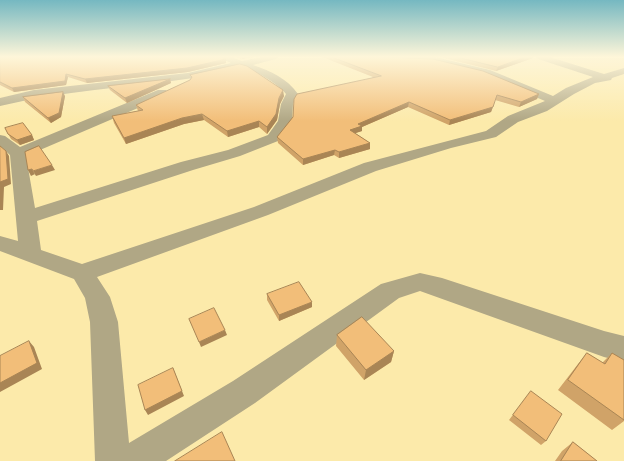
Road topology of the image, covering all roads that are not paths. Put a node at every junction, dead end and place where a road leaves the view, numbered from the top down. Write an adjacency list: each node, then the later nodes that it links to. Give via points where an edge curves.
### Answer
1 (166, 79): 9 (street, via 34,94)
2 (192, 79): 11 (street, via 136,105)
3 (272, 79): 12 (street, via 290,89 292,94 287,104 285,121 273,138)
4 (502, 79): 8 (street)
5 (599, 79): 8 (street)
6 (607, 79): 7 (street)
7 (617, 82)
8 (553, 100): 15 (street, via 491,134 370,167 262,211)
9 (0, 102)
10 (0, 139): 11 (street)
11 (18, 154): 12 (street)
12 (27, 217): 14 (street)
13 (0, 243): 14 (street)
14 (31, 255): 15 (street)
15 (82, 273): 17 (street, via 97,297 104,322)
16 (624, 349): 18 (street, via 420,282 390,291 244,392)
17 (113, 461)
18 (134, 461)

